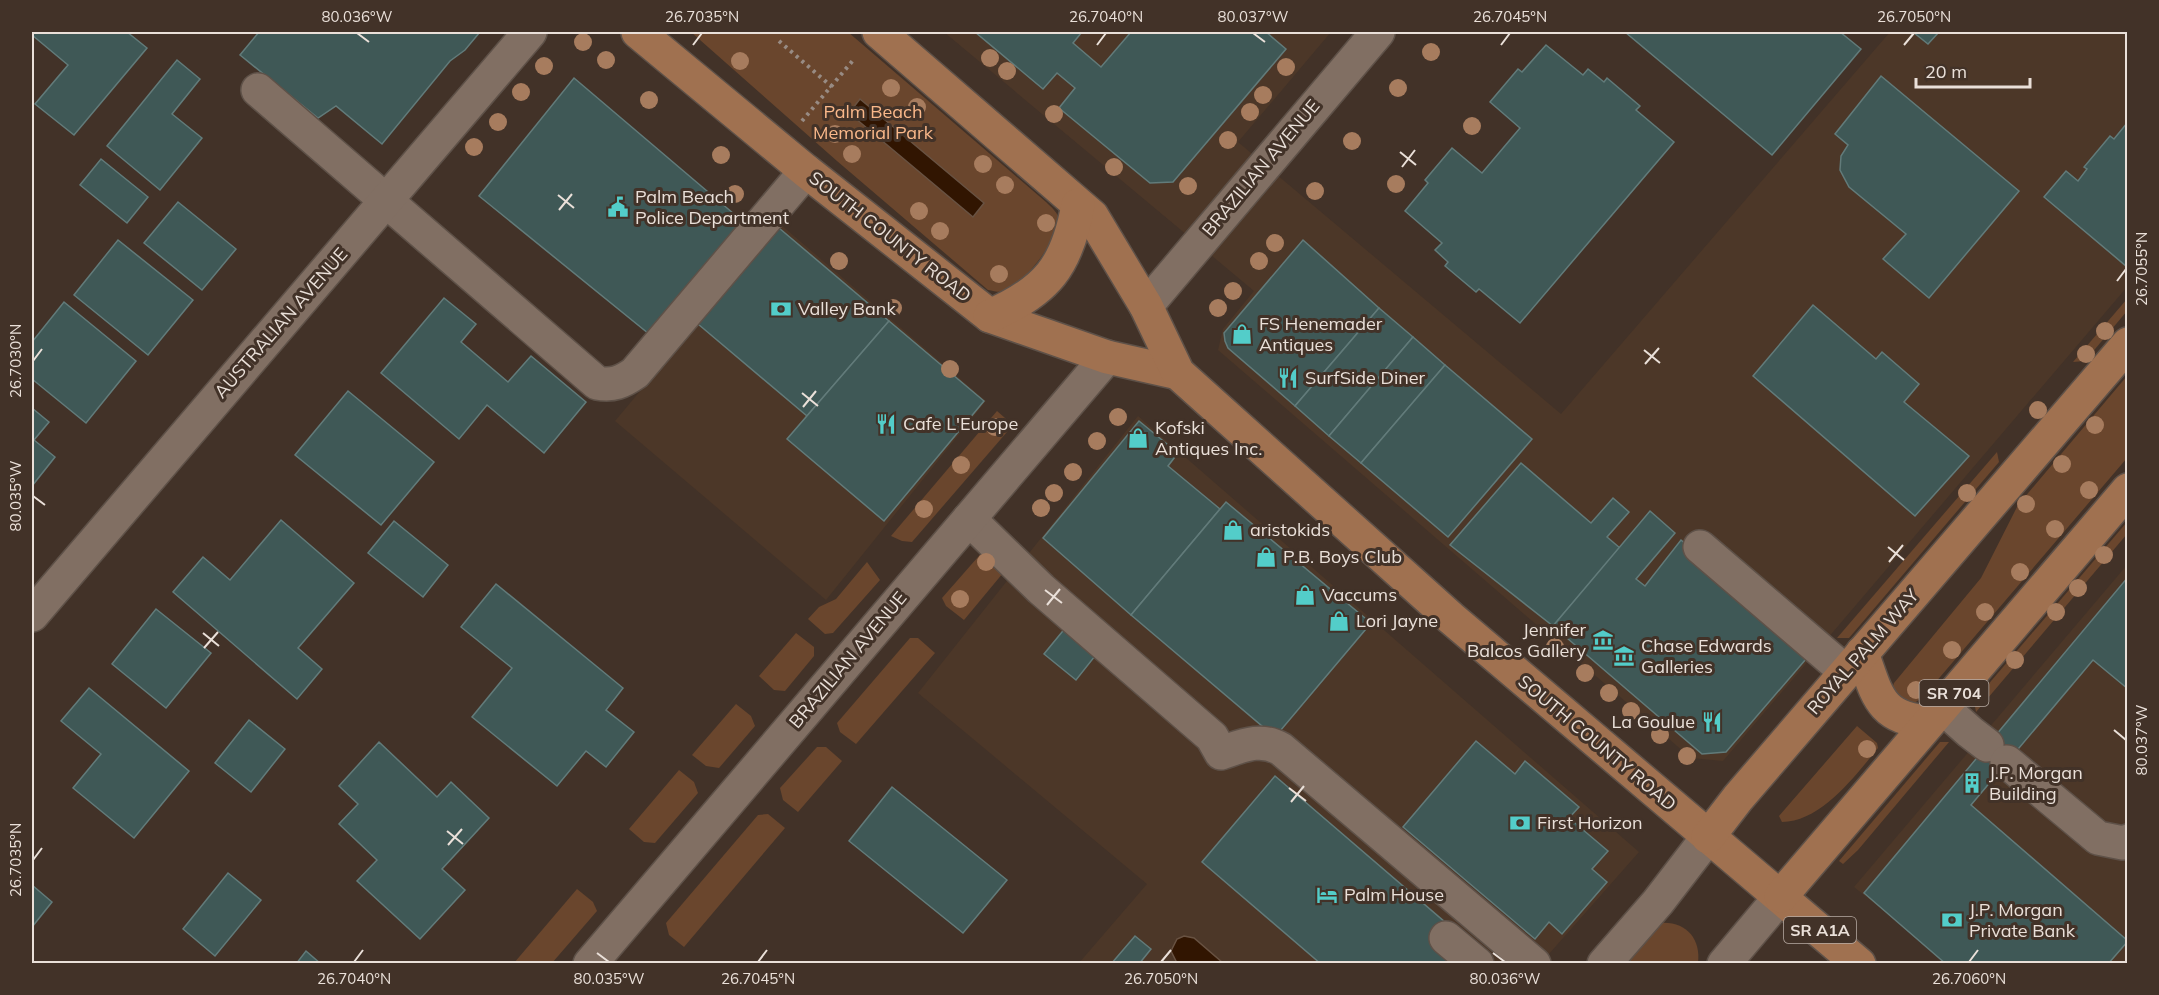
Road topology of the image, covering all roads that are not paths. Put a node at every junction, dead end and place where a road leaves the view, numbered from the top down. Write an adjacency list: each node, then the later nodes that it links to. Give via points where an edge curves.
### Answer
1 (530, 32): 7 (street, AUSTRALIAN AVENUE)
2 (638, 32): 6 (main road, SOUTH COUNTY ROAD / SR A1A)
3 (879, 32): 8 (main road, SOUTH COUNTY ROAD / SR A1A)
4 (1378, 32): 9 (street, BRAZILIAN AVENUE)
5 (258, 90): 7 (street)
6 (806, 171): 7 (street, via 635,373 611,386 597,383); 10 (main road, SOUTH COUNTY ROAD / SR A1A)
7 (387, 200): 17 (street, AUSTRALIAN AVENUE)
8 (1078, 205): 9 (main road, SOUTH COUNTY ROAD / SR A1A, via 1092,216); 10 (main road, via 1073,235 1065,253 1042,286 1017,304)
9 (1146, 306): 13 (main road, SOUTH COUNTY ROAD / SR A1A)
10 (990, 316): 12 (main road, SOUTH COUNTY ROAD / SR A1A)
11 (2127, 344): 18 (main road, ROYAL PALM WAY)
12 (1107, 357): 13 (main road, SOUTH COUNTY ROAD / SR A1A); 15 (street, BRAZILIAN AVENUE)
13 (1178, 373): 20 (main road, SOUTH COUNTY ROAD / SR A1A, via 1450,618)
14 (2127, 491): 19 (main road, SR 704)
15 (969, 519): 24 (street, BRAZILIAN AVENUE); 26 (street, via 1041,588 1212,737 1221,753 1250,743 1272,744 1281,749)
16 (1700, 547): 18 (street)
17 (32, 615)
18 (1854, 663): 19 (main road, via 1890,711 1912,721); 20 (main road, ROYAL PALM WAY)
19 (1936, 714): 21 (street, via 1970,732 2098,838); 22 (main road, SR 704)
20 (1708, 837): 22 (main road, SOUTH COUNTY ROAD / SR A1A); 27 (street, ROYAL PALM WAY)
21 (2127, 841)
22 (1781, 896): 28 (street); 29 (main road, SOUTH COUNTY ROAD / SR A1A)
23 (1446, 938): 25 (street)
24 (590, 963)
25 (1477, 963)
26 (1534, 963)
27 (1605, 963)
28 (1724, 963)
29 (1859, 963)

